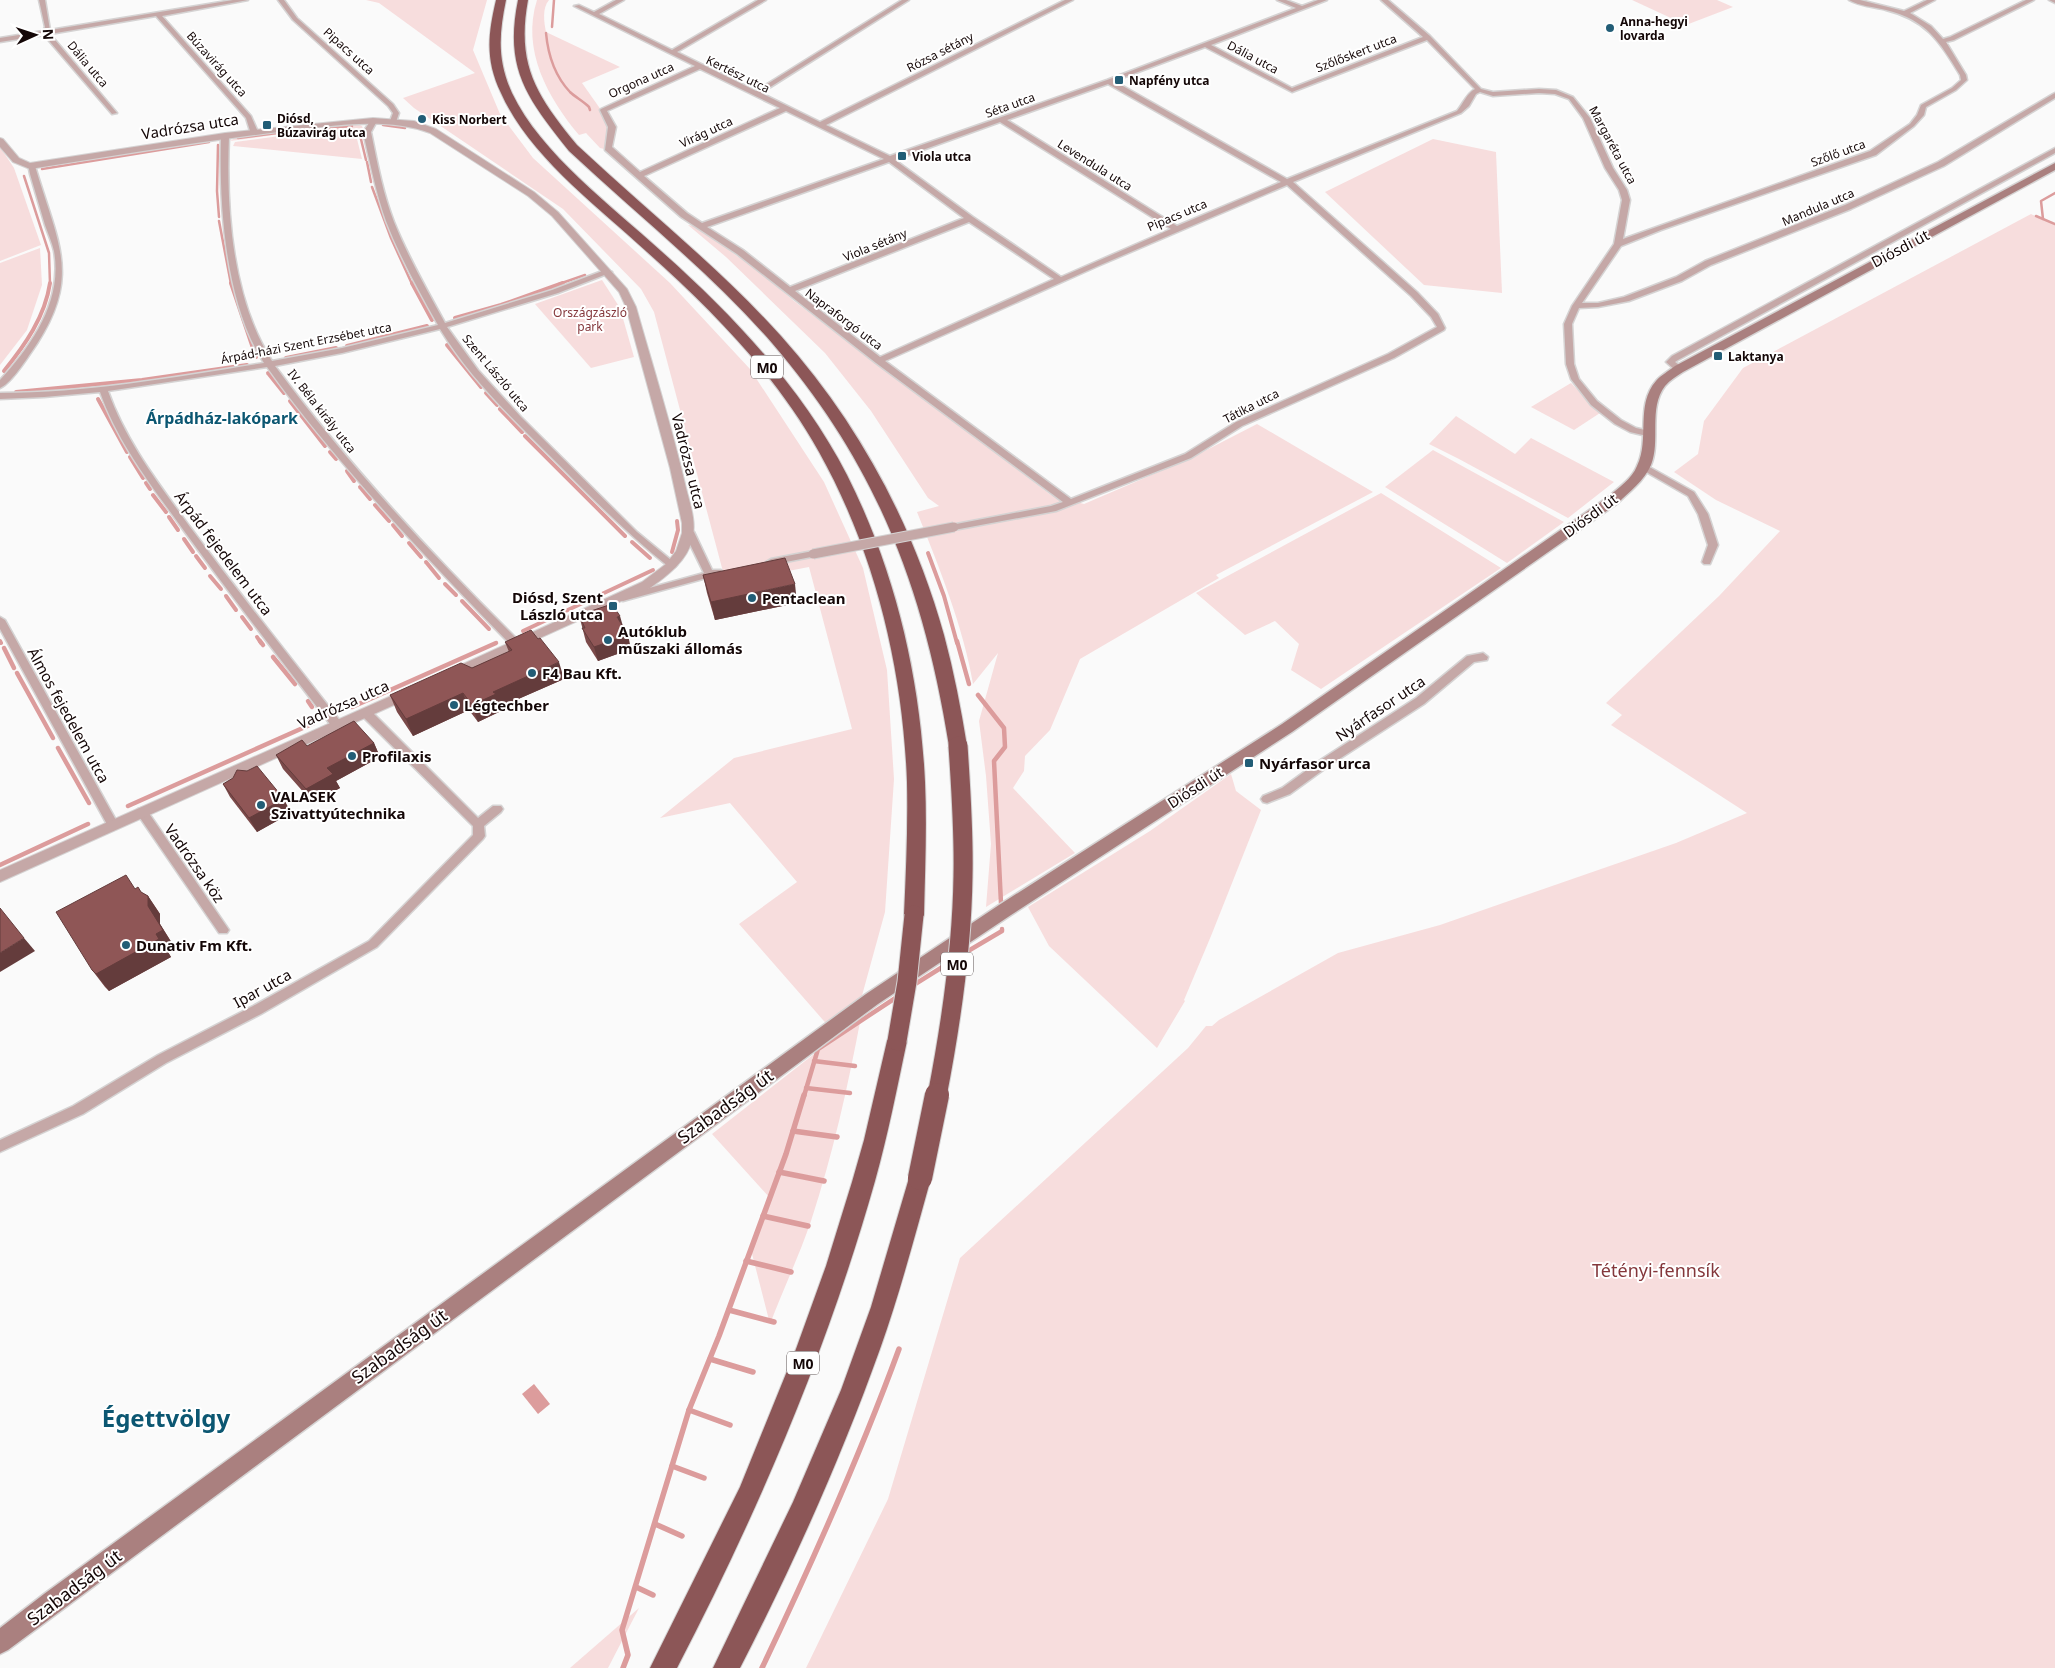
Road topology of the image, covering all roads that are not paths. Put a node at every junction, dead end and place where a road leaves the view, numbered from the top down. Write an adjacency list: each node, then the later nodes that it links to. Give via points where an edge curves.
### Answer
1 (42, 0): 21 (street, via 48,27)
2 (245, 0): 18 (street)
3 (281, 0): 37 (street, Pipacs utca, via 294,19 391,105 396,113)
4 (500, 0): 91 (highway, M0, bridge, via 494,28 497,68 508,98 524,125 550,155 684,278 750,346 804,415 834,466 865,531 887,598 911,722 918,823 914,915 897,1041 872,1148 850,1227 809,1348 726,1546)
5 (523, 0): 92 (highway, M0, bridge, via 518,30 521,60 530,87 548,117 573,148 764,326 814,384 848,432 883,497 922,590 950,694 958,746 963,834 960,938 948,1039 920,1178 894,1271 842,1420 808,1500)
6 (621, 0): 19 (street)
7 (763, 0): 26 (street)
8 (906, 0): 31 (street)
9 (1070, 0): 38 (street, Rózsa sétány)
10 (1280, 0): 17 (street)
11 (1324, 0): 17 (street, Séta utca)
12 (1384, 0): 22 (street)
13 (1852, 0): 20 (street, Szőlő utca)
14 (1932, 0): 20 (street)
15 (2031, 0): 24 (street, via 1952,39)
16 (577, 6): 19 (street, Kertész utca)
17 (1302, 8): 25 (street, Séta utca)
18 (157, 14): 21 (street); 39 (street, Búzavirág utca, via 249,117)
19 (595, 14): 26 (street, Kertész utca)
20 (1903, 14): 24 (street, Szőlő utca, via 1926,24)
21 (46, 33): 23 (street); 34 (street, Dália utca)
22 (1428, 37): 29 (street, Szőlőskert utca); 30 (street)
23 (0, 40)
24 (1940, 41): 52 (street, Szőlő utca, via 1964,80 1923,106 1912,125 1879,150)
25 (1204, 44): 28 (street, Séta utca); 29 (street, Dália utca)
26 (673, 52): 27 (street, Kertész utca)
27 (698, 67): 31 (street, Kertész utca); 42 (street, Orgona utca, via 603,110 612,127)
28 (1109, 81): 35 (street, Séta utca); 48 (street)
29 (1292, 90)
30 (1479, 90): 48 (street, Pipacs utca, via 1459,112); 52 (street, Margaréta utca, via 1493,94 1548,91 1565,95 1576,103 1626,200)
31 (755, 94): 33 (street, Kertész utca)
32 (2055, 95): 56 (street, Mandula utca, via 1941,164 1848,207 1626,299)
33 (784, 109): 38 (street, Kertész utca); 47 (street, Virág utca)
34 (114, 113)
35 (1002, 120): 44 (street, Séta utca); 51 (street, Levendula utca)
36 (373, 121): 37 (street, Vadrózsa utca); 39 (street, Vadrózsa utca); 57 (street, Szent László utca, via 367,132 390,221)
37 (394, 121): 53 (street, Vadrózsa utca, via 433,131 531,194 555,214)
38 (820, 125): 44 (street, Kertész utca)
39 (254, 132): 40 (street, Vadrózsa utca)
40 (225, 136): 45 (street, Vadrózsa utca); 59 (street, IV. Béla király utca, via 225,216 233,268 255,338)
41 (0, 141): 45 (street, via 16,161)
42 (608, 148): 47 (street, Napraforgó utca)
43 (2055, 150): 60 (street, via 1675,358 1670,362)
44 (890, 159): 49 (street); 50 (street, Séta utca)
45 (26, 166): 61 (street, via 58,254 59,277 46,322)
46 (2055, 166): 60 (main road, Diósdi út)
47 (638, 176): 50 (street, Napraforgó utca, via 684,216)
48 (1286, 182): 51 (street, Pipacs utca); 66 (street, Tátika utca, via 1307,196 1414,294 1435,316 1441,328 1391,356 1240,424 1188,456)
49 (970, 219): 54 (street); 55 (street, Viola sétány)
50 (702, 226): 55 (street, Napraforgó utca)
51 (1177, 229): 54 (street, Pipacs utca)
52 (1618, 244): 56 (street, Margaréta utca)
53 (608, 272): 57 (street, Árpád-házi Szent Erzsébet utca, via 514,306); 67 (street, Vadrózsa utca, via 624,291 631,306 676,468)
54 (1059, 279): 58 (street, Pipacs utca)
55 (788, 291): 58 (street, Napraforgó utca)
56 (1576, 306): 64 (street, Margaréta utca, via 1568,324 1570,364 1575,379 1594,403 1618,422)
57 (443, 327): 59 (street, Árpád-házi Szent Erzsébet utca); 70 (street, Szent László utca, via 476,372 518,420 634,534)
58 (879, 361): 66 (street, Napraforgó utca)
59 (271, 365): 62 (street, Árpád-házi Szent Erzsébet utca); 75 (street, IV. Béla király utca, via 315,424 377,497)
60 (1679, 369): 64 (main road, Diósdi út, via 1656,390 1651,410)
61 (0, 385)
62 (103, 389): 63 (street, Árpád-házi Szent Erzsébet utca); 80 (street, Árpád fejedelem utca, via 122,431 164,497 216,570)
63 (0, 396)
64 (1651, 434): 65 (main road, Diósdi út)
65 (1644, 467): 69 (street, via 1691,494 1698,504 1713,545); 88 (main road, Diósdi út, via 1613,500 1287,728 872,999)
66 (1071, 503): 71 (street, Tátika utca, bridge)
67 (689, 532): 68 (street); 70 (street, Vadrózsa utca)
68 (703, 562): 72 (street); 72 (street, via 725,570)
69 (1707, 562)
70 (672, 565): 73 (street, Vadrózsa utca, via 646,585)
71 (758, 565)
72 (709, 574): 73 (street)
73 (616, 600): 75 (street, Vadrózsa utca)
74 (0, 620): 84 (street, Álmos fejedelem utca)
75 (517, 645): 77 (street, Vadrózsa utca)
76 (1483, 657): 81 (street, Nyárfasor utca, via 1471,659 1413,706 1286,791)
77 (446, 677)
78 (419, 689): 79 (street, Vadrózsa utca)
79 (366, 712): 80 (street, Vadrózsa utca); 85 (street)
80 (337, 725): 83 (street, Vadrózsa utca)
81 (1267, 799)
82 (497, 809): 85 (street)
83 (142, 812): 84 (street, Vadrózsa utca); 87 (street, Vadrózsa köz)
84 (113, 824): 86 (street, Vadrózsa utca)
85 (478, 824): 89 (street, Ipar utca, via 479,836 373,944 78,1110)
86 (0, 876)
87 (223, 930)
88 (800, 1051): 90 (main road, Szabadság út)
89 (0, 1146)
90 (0, 1642)
91 (664, 1668)
92 (726, 1668)

